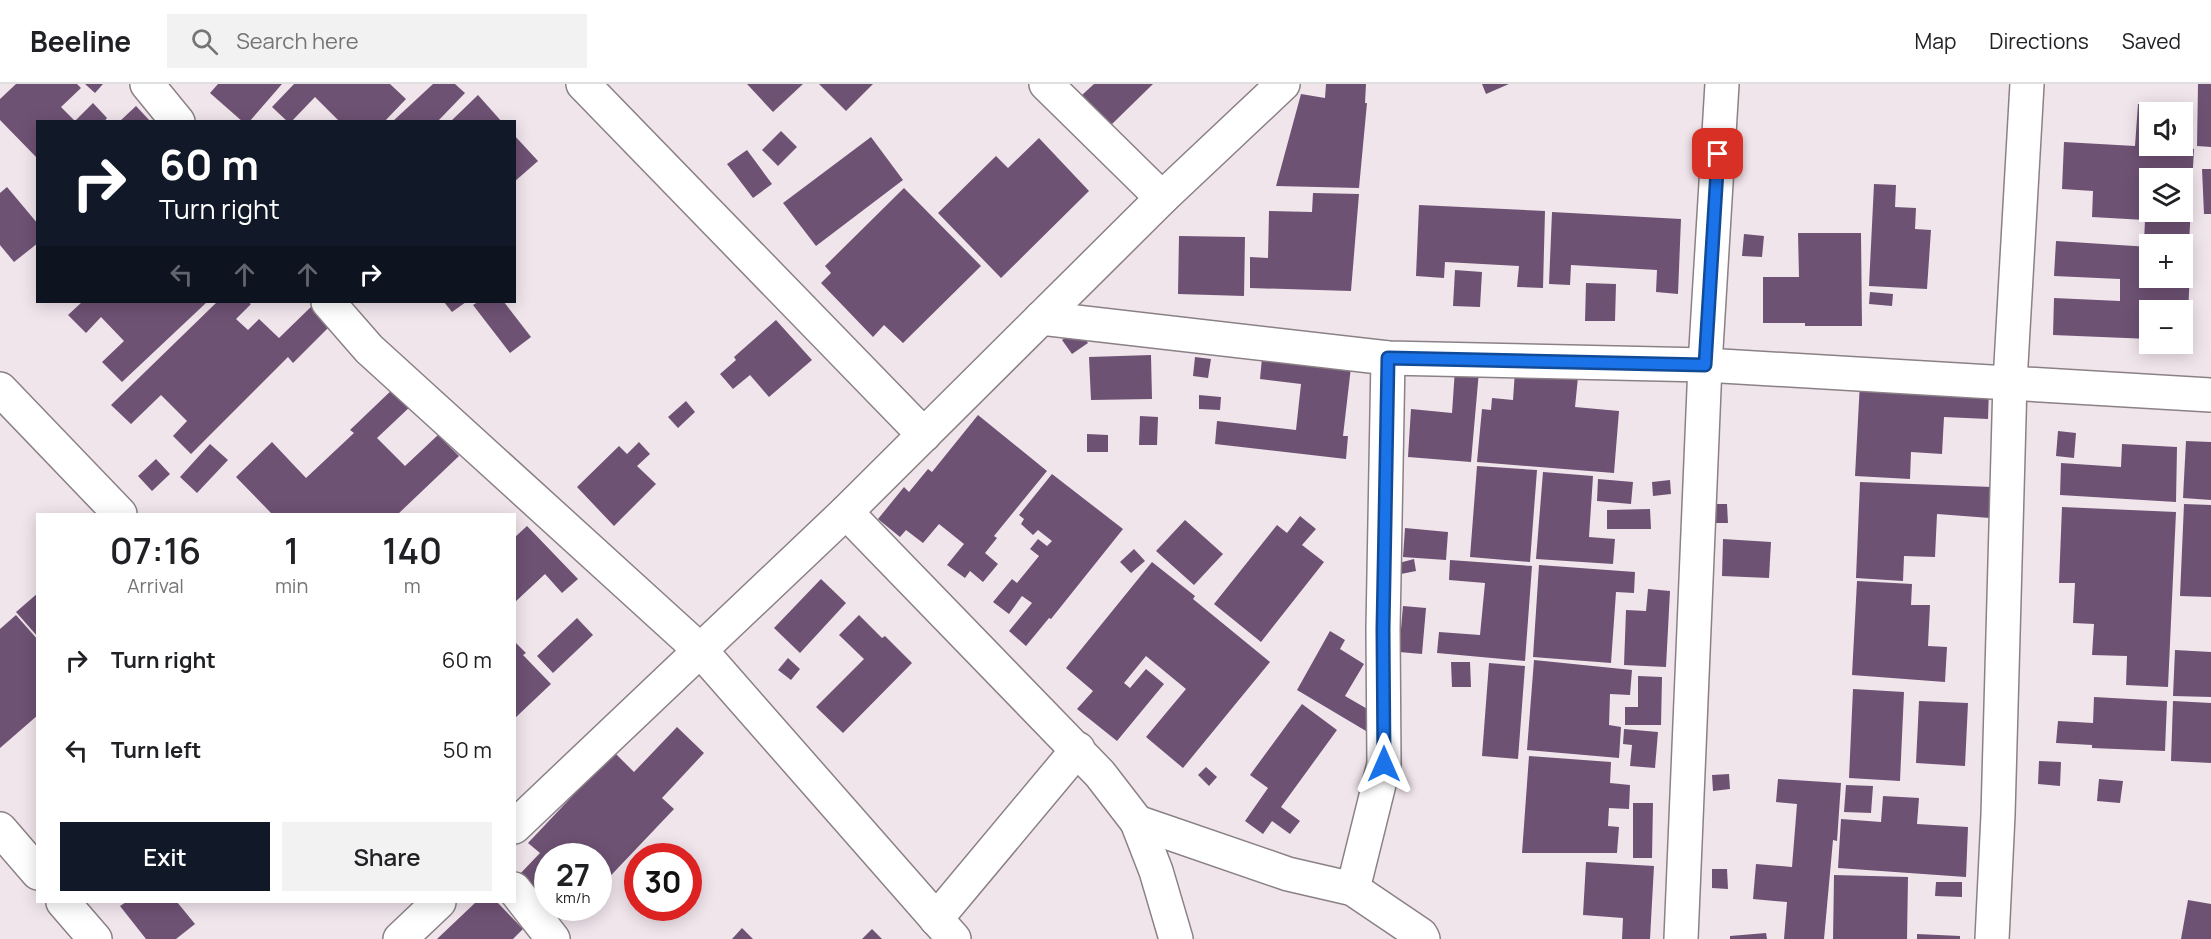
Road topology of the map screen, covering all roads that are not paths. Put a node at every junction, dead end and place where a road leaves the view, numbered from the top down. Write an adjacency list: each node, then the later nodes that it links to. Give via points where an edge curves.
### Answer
1 (147, 84): 7 (street)
2 (583, 84): 16 (street)
3 (1046, 84): 8 (street)
4 (1282, 84): 8 (street)
5 (1722, 84): 12 (street)
6 (2027, 84): 13 (street)
7 (176, 120)
8 (1162, 198): 10 (street)
9 (329, 303): 19 (street, via 369,349)
10 (1041, 318): 11 (street); 16 (street)
11 (1388, 358): 12 (street); 25 (street, via 1384,764)
12 (1705, 365): 13 (street); 35 (street)
13 (2010, 382): 15 (street); 36 (street)
14 (0, 388): 18 (street)
15 (2211, 395)
16 (924, 435): 17 (street)
17 (846, 512): 19 (street); 20 (street)
18 (119, 513)
19 (701, 651): 22 (street); 29 (street)
20 (1078, 749): 21 (street); 29 (street)
21 (1137, 822): 25 (street, via 1288,874); 33 (street)
22 (516, 825)
23 (0, 829): 24 (street)
24 (36, 871)
25 (1353, 889): 34 (street)
26 (516, 892): 32 (street)
27 (64, 903): 30 (street)
28 (439, 903): 31 (street)
29 (945, 929)
30 (95, 939)
31 (400, 939)
32 (553, 939)
33 (1176, 939)
34 (1423, 939)
35 (1681, 939)
36 (1992, 939)

